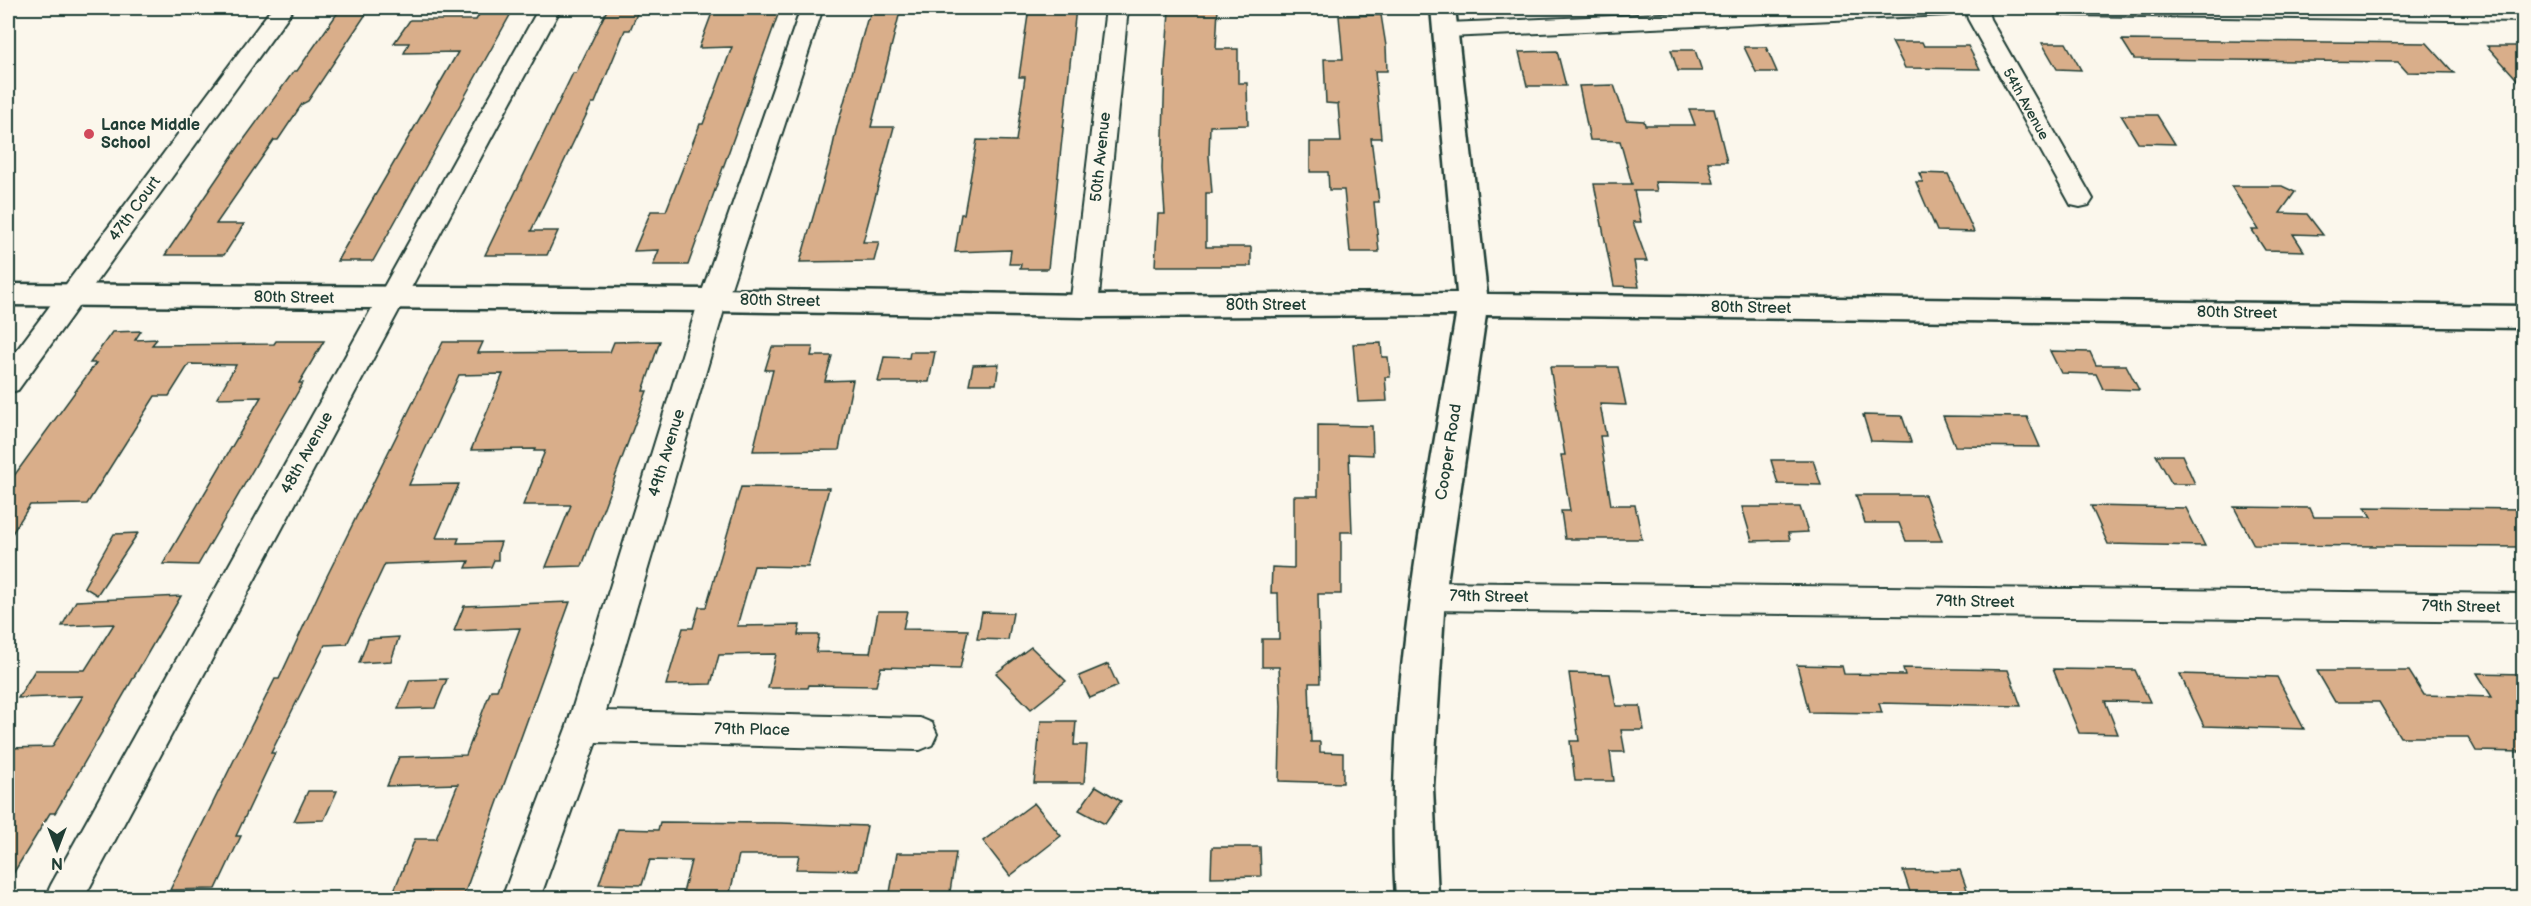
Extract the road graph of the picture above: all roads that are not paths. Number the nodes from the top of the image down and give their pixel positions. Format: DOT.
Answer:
graph roads {
  1 [pos="283,8"];
  2 [pos="550,8"];
  3 [pos="812,8"];
  4 [pos="1117,8"];
  5 [pos="1947,8"];
  6 [pos="1976,8"];
  7 [pos="2066,8"];
  8 [pos="2523,14"];
  9 [pos="1445,19"];
  10 [pos="2080,199"];
  11 [pos="8,295"];
  12 [pos="72,295"];
  13 [pos="392,299"];
  14 [pos="713,300"];
  15 [pos="1473,304"];
  16 [pos="1084,306"];
  17 [pos="2523,317"];
  18 [pos="8,382"];
  19 [pos="1427,596"];
  20 [pos="2523,608"];
  21 [pos="584,726"];
  22 [pos="920,734"];
  23 [pos="64,898"];
  24 [pos="521,898"];
  25 [pos="1417,898"];
  1 -- 12 [label="street, 47th Court"];
  2 -- 13 [label="street, 48th Avenue"];
  3 -- 14 [label="street, 49th Avenue"];
  4 -- 16 [label="street, 50th Avenue"];
  5 -- 9 [label="street"];
  6 -- 10 [label="street, 54th Avenue"];
  7 -- 8 [label="street"];
  9 -- 15 [label="street, Cooper Road"];
  11 -- 12 [label="street, 80th Street"];
  12 -- 13 [label="street, 80th Street"];
  12 -- 18 [label="street, 47th Court"];
  13 -- 14 [label="street, 80th Street"];
  13 -- 23 [label="street, 48th Avenue"];
  14 -- 16 [label="street, 80th Street"];
  14 -- 21 [label="street, 49th Avenue"];
  15 -- 16 [label="street, 80th Street"];
  15 -- 17 [label="street, 80th Street"];
  15 -- 19 [label="street, Cooper Road"];
  19 -- 20 [label="street, 79th Street"];
  19 -- 25 [label="street, Cooper Road"];
  21 -- 22 [label="street, 79th Place"];
  21 -- 24 [label="street, 49th Avenue"];
}
